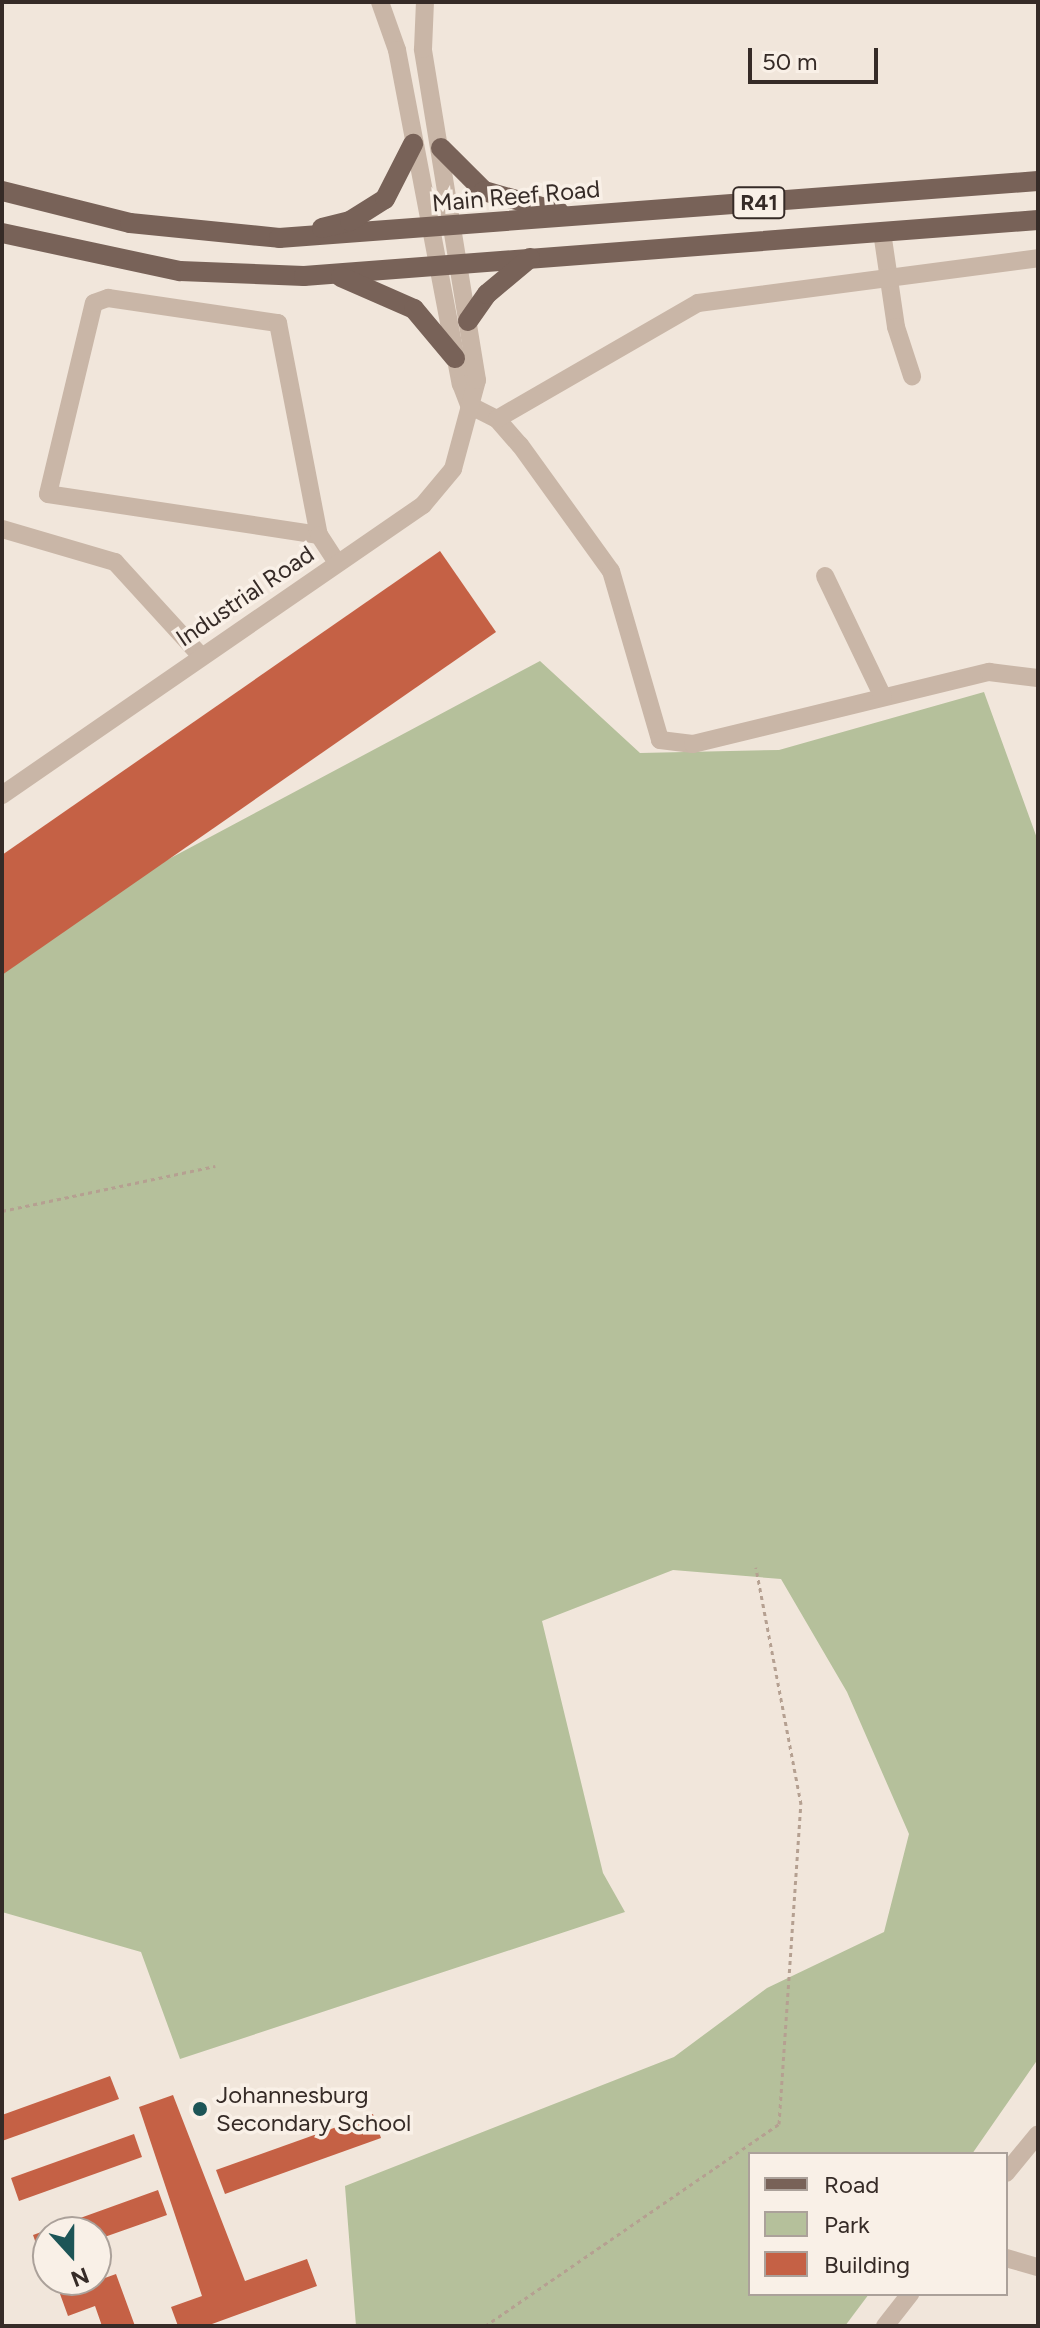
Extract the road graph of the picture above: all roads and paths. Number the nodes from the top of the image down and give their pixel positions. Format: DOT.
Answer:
graph roads {
  1 [pos="380,2"];
  2 [pos="425,2"];
  3 [pos="413,144"];
  4 [pos="441,148"];
  5 [pos="1038,181"];
  6 [pos="2,191"];
  7 [pos="593,216"];
  8 [pos="1038,220"];
  9 [pos="456,227"];
  10 [pos="427,230"];
  11 [pos="882,232"];
  12 [pos="2,233"];
  13 [pos="279,238"];
  14 [pos="530,258"];
  15 [pos="1038,258"];
  16 [pos="460,263"];
  17 [pos="434,266"];
  18 [pos="335,274"];
  19 [pos="886,276"];
  20 [pos="468,321"];
  21 [pos="455,358"];
  22 [pos="912,376"];
  23 [pos="469,405"];
  24 [pos="497,419"];
  25 [pos="2,529"];
  26 [pos="319,535"];
  27 [pos="337,563"];
  28 [pos="825,576"];
  29 [pos="200,655"];
  30 [pos="1038,678"];
  31 [pos="883,697"];
  32 [pos="2,795"];
  33 [pos="215,1166"];
  34 [pos="2,1211"];
  35 [pos="756,1567"];
  36 [pos="1038,2134"];
  37 [pos="1008,2171"];
  38 [pos="1008,2259"];
  39 [pos="1038,2267"];
  40 [pos="908,2296"];
  41 [pos="485,2326"];
  42 [pos="885,2326"];
  1 -- 3 [label="street"];
  2 -- 4 [label="street, Industrial Road"];
  3 -- 10 [label="street"];
  3 -- 13 [label="main road"];
  4 -- 7 [label="main road"];
  4 -- 9 [label="street, Industrial Road"];
  5 -- 7 [label="main road, Main Reef Road / R41"];
  6 -- 13 [label="main road, Main Reef Road / R41"];
  7 -- 9 [label="main road, Main Reef Road / R41"];
  8 -- 11 [label="main road, R41"];
  9 -- 10 [label="main road, Main Reef Road / R41"];
  9 -- 16 [label="street, Industrial Road"];
  10 -- 13 [label="main road, Main Reef Road / R41"];
  10 -- 17 [label="street"];
  11 -- 14 [label="main road, R41"];
  11 -- 19 [label="street"];
  12 -- 18 [label="main road, R41"];
  14 -- 16 [label="main road, R41"];
  14 -- 20 [label="main road"];
  15 -- 19 [label="street"];
  16 -- 17 [label="main road, R41"];
  16 -- 20 [label="street, Industrial Road"];
  17 -- 18 [label="main road, R41"];
  17 -- 21 [label="street"];
  18 -- 21 [label="main road"];
  19 -- 22 [label="street"];
  19 -- 24 [label="street"];
  20 -- 23 [label="street, Industrial Road"];
  21 -- 23 [label="street"];
  23 -- 24 [label="street"];
  23 -- 27 [label="street, Industrial Road"];
  24 -- 31 [label="street"];
  25 -- 29 [label="street"];
  26 -- 26 [label="street"];
  26 -- 27 [label="street"];
  27 -- 29 [label="street, Industrial Road"];
  28 -- 31 [label="street"];
  29 -- 32 [label="street, Industrial Road"];
  30 -- 31 [label="street"];
  33 -- 34 [label="path"];
  35 -- 41 [label="path"];
  36 -- 37 [label="street"];
  38 -- 39 [label="street"];
  40 -- 42 [label="street"];
}
